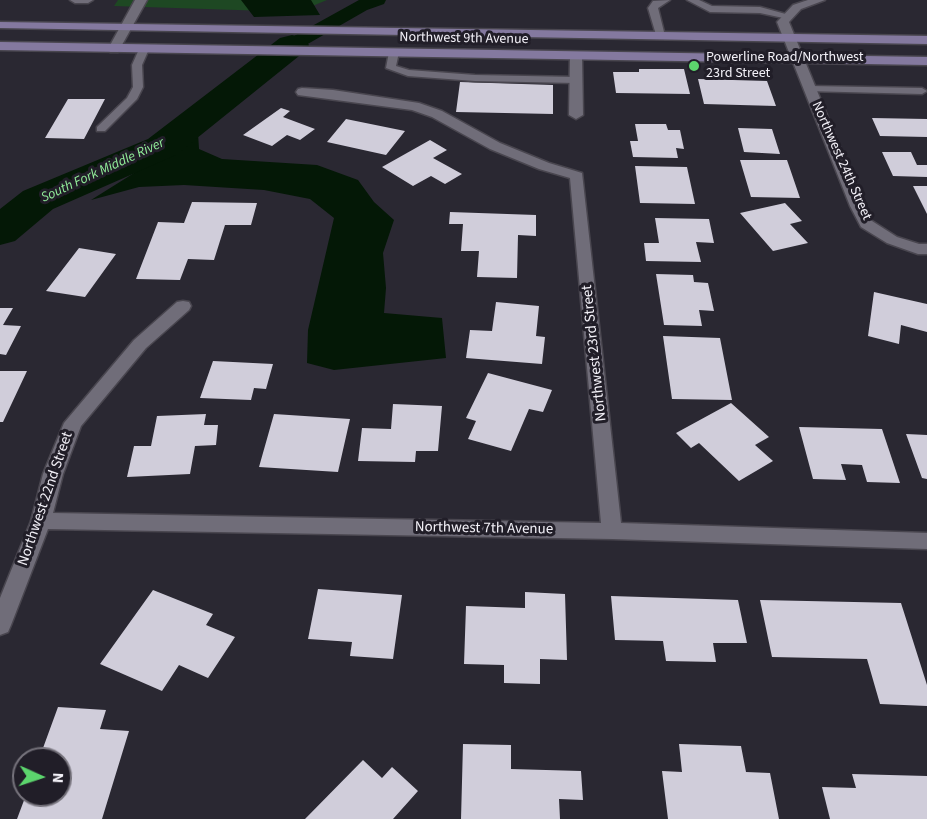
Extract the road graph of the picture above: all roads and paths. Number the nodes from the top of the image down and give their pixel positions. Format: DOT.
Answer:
graph roads {
  1 [pos="75,0"];
  2 [pos="88,0"];
  3 [pos="141,0"];
  4 [pos="665,0"];
  5 [pos="692,0"];
  6 [pos="819,0"];
  7 [pos="788,16"];
  8 [pos="0,25"];
  9 [pos="125,28"];
  10 [pos="656,36"];
  11 [pos="788,38"];
  12 [pos="927,40"];
  13 [pos="0,46"];
  14 [pos="114,49"];
  15 [pos="144,49"];
  16 [pos="394,52"];
  17 [pos="576,56"];
  18 [pos="797,59"];
  19 [pos="927,61"];
  20 [pos="576,80"];
  21 [pos="810,89"];
  22 [pos="922,91"];
  23 [pos="303,92"];
  24 [pos="576,115"];
  25 [pos="100,129"];
  26 [pos="927,249"];
  27 [pos="183,306"];
  28 [pos="41,521"];
  29 [pos="612,531"];
  30 [pos="927,541"];
  31 [pos="0,625"];
  1 -- 2 [label="lane"];
  3 -- 9 [label="street"];
  4 -- 10 [label="lane"];
  5 -- 7 [label="lane"];
  6 -- 7 [label="street"];
  7 -- 11 [label="street"];
  8 -- 9 [label="main road, Northwest 9th Avenue"];
  9 -- 10 [label="main road, Northwest 9th Avenue"];
  9 -- 14 [label="street"];
  10 -- 11 [label="main road, Northwest 9th Avenue"];
  10 -- 17 [label="main road"];
  11 -- 12 [label="main road, Northwest 9th Avenue"];
  11 -- 18 [label="street, Northwest 24th Street"];
  13 -- 14 [label="main road, Northwest 9th Avenue"];
  14 -- 15 [label="main road, Northwest 9th Avenue"];
  15 -- 16 [label="main road, Northwest 9th Avenue"];
  15 -- 25 [label="lane"];
  16 -- 17 [label="main road, Northwest 9th Avenue"];
  16 -- 20 [label="lane"];
  17 -- 18 [label="main road, Northwest 9th Avenue"];
  17 -- 20 [label="street"];
  18 -- 19 [label="main road, Northwest 9th Avenue"];
  18 -- 21 [label="street, Northwest 24th Street"];
  20 -- 24 [label="street"];
  21 -- 22 [label="lane"];
  21 -- 26 [label="street, Northwest 24th Street"];
  23 -- 29 [label="street, Northwest 23rd Street"];
  27 -- 28 [label="street, Northwest 22nd Street"];
  28 -- 29 [label="street, Northwest 7th Avenue"];
  28 -- 31 [label="street, Northwest 22nd Street"];
  29 -- 30 [label="street, Northwest 7th Avenue"];
}
